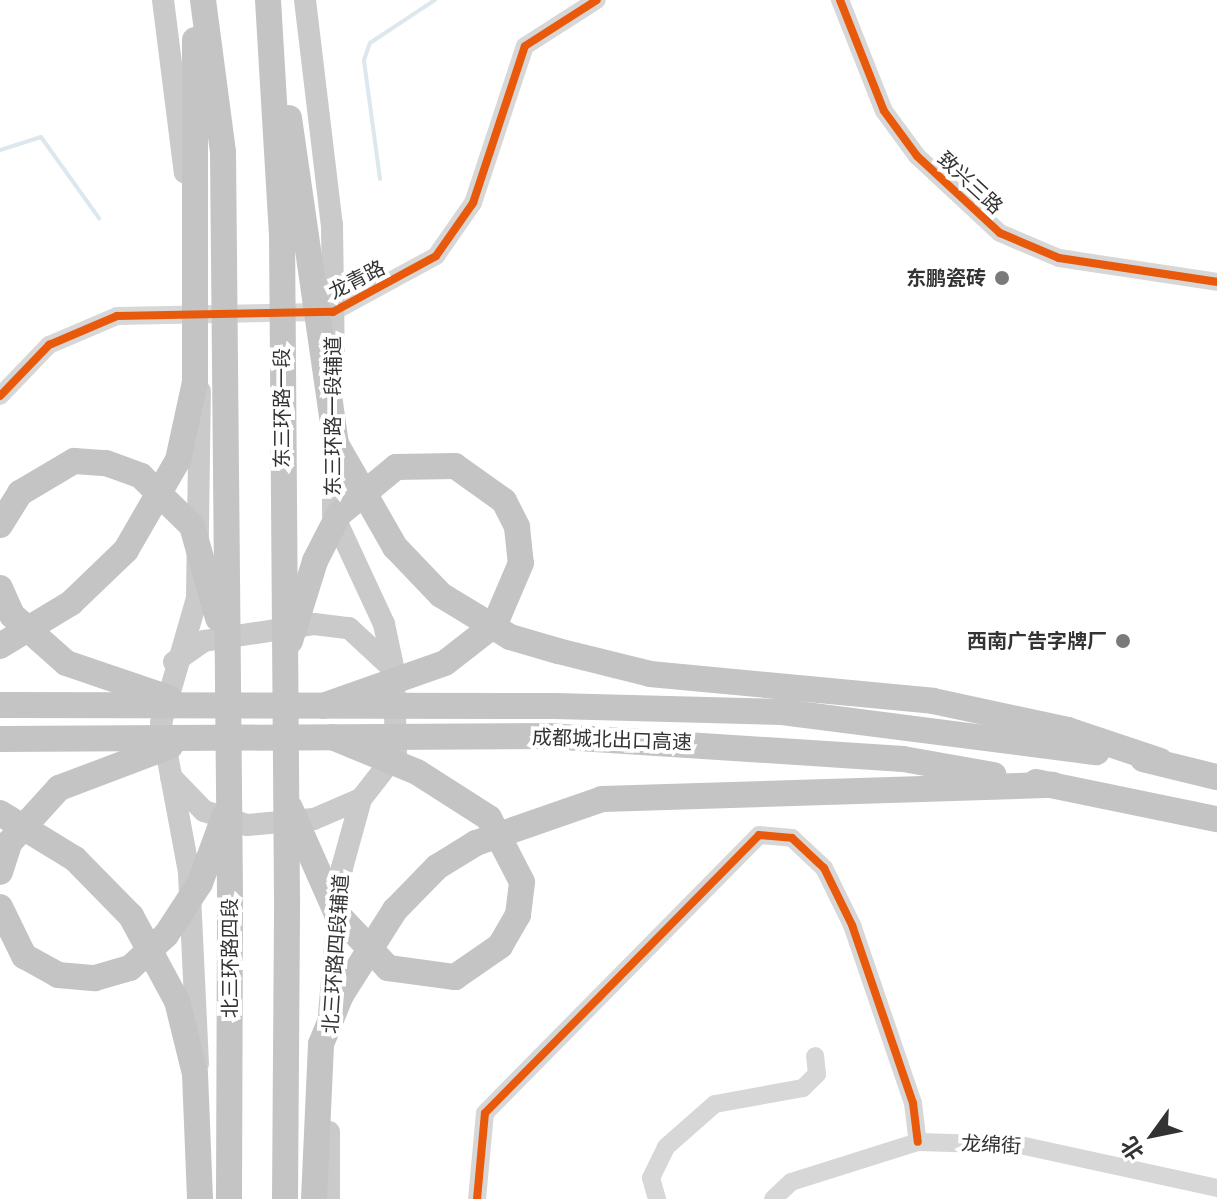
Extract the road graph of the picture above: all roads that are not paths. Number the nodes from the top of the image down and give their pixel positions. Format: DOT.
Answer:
graph roads {
  1 [pos="163,0"];
  2 [pos="195,0"];
  3 [pos="203,0"];
  4 [pos="305,0"];
  5 [pos="597,0"];
  6 [pos="840,0"];
  7 [pos="268,4"];
  8 [pos="1217,282"];
  9 [pos="333,312"];
  10 [pos="201,314"];
  11 [pos="0,396"];
  12 [pos="0,525"];
  13 [pos="0,588"];
  14 [pos="0,646"];
  15 [pos="174,662"];
  16 [pos="283,664"];
  17 [pos="229,667"];
  18 [pos="394,671"];
  19 [pos="0,705"];
  20 [pos="196,706"];
  21 [pos="323,706"];
  22 [pos="396,725"];
  23 [pos="332,737"];
  24 [pos="196,738"];
  25 [pos="0,739"];
  26 [pos="1160,761"];
  27 [pos="168,773"];
  28 [pos="1217,777"];
  29 [pos="1053,785"];
  30 [pos="285,798"];
  31 [pos="361,799"];
  32 [pos="230,802"];
  33 [pos="0,813"];
  34 [pos="1217,819"];
  35 [pos="0,872"];
  36 [pos="0,907"];
  37 [pos="815,1056"];
  38 [pos="918,1142"];
  39 [pos="1217,1188"];
  40 [pos="193,1199"];
  41 [pos="200,1199"];
  42 [pos="229,1199"];
  43 [pos="285,1199"];
  44 [pos="314,1199"];
  45 [pos="329,1199"];
  46 [pos="477,1199"];
  47 [pos="657,1199"];
  48 [pos="773,1199"];
  1 -- 10 [label="main road"];
  2 -- 14 [label="highway, bridge"];
  3 -- 17 [label="highway, bridge"];
  4 -- 9 [label="main road, 东三环路一段辅道"];
  5 -- 9 [label="street, 龙青路"];
  6 -- 8 [label="street, 致兴三路"];
  7 -- 16 [label="highway, 东三环路一段, bridge"];
  7 -- 26 [label="highway, bridge"];
  9 -- 10 [label="street, 龙青路"];
  9 -- 18 [label="main road, 东三环路一段辅道"];
  10 -- 11 [label="street, 龙青路"];
  10 -- 15 [label="main road"];
  12 -- 17 [label="highway, bridge"];
  13 -- 20 [label="highway, bridge"];
  15 -- 18 [label="main road"];
  15 -- 27 [label="main road"];
  16 -- 21 [label="highway, bridge"];
  16 -- 30 [label="highway, 东三环路一段, bridge"];
  17 -- 32 [label="highway, 北三环路四段, bridge"];
  18 -- 22 [label="main road, 东三环路一段辅道"];
  19 -- 20 [label="highway, 成都城北出口高速, bridge"];
  20 -- 21 [label="highway, 成都城北出口高速, bridge"];
  21 -- 26 [label="highway, 成都城北出口高速, bridge"];
  22 -- 31 [label="main road, 北三环路四段辅道"];
  23 -- 24 [label="highway, 成都城北出口高速, bridge"];
  23 -- 29 [label="highway, 成都城北出口高速, bridge"];
  23 -- 30 [label="highway, bridge"];
  24 -- 25 [label="highway, 成都城北出口高速, bridge"];
  24 -- 35 [label="highway, bridge"];
  26 -- 28 [label="highway, 成都城北出口高速"];
  27 -- 31 [label="main road"];
  27 -- 40 [label="main road"];
  29 -- 34 [label="highway, 成都城北出口高速"];
  29 -- 44 [label="highway, bridge"];
  30 -- 43 [label="highway, bridge"];
  31 -- 45 [label="main road, 北三环路四段辅道"];
  32 -- 36 [label="highway, bridge"];
  32 -- 42 [label="highway, 北三环路四段, bridge"];
  33 -- 41 [label="highway, bridge"];
  37 -- 47 [label="street"];
  38 -- 39 [label="street, 龙绵街"];
  38 -- 46 [label="street"];
  38 -- 48 [label="street, 龙绵街"];
}
